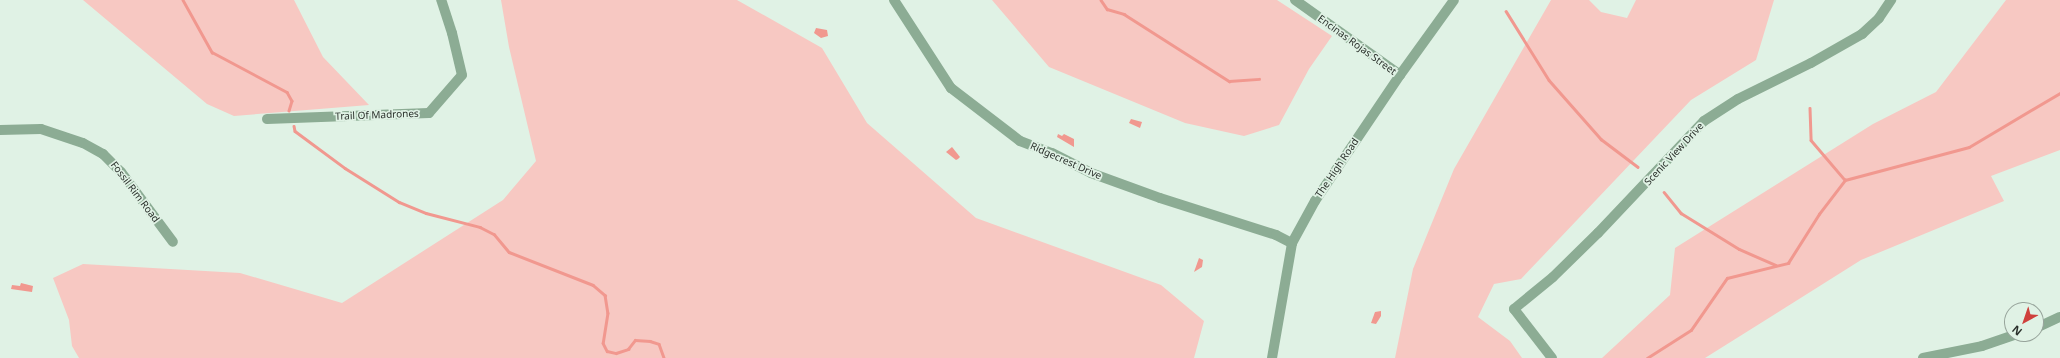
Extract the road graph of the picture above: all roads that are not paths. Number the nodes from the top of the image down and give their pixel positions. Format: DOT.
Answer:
graph roads {
  1 [pos="441,0"];
  2 [pos="894,0"];
  3 [pos="1295,0"];
  4 [pos="1454,0"];
  5 [pos="1891,0"];
  6 [pos="1400,75"];
  7 [pos="267,119"];
  8 [pos="0,130"];
  9 [pos="173,242"];
  10 [pos="1292,243"];
  11 [pos="2060,317"];
  12 [pos="2044,324"];
  13 [pos="2004,339"];
  14 [pos="1959,355"];
  15 [pos="1272,358"];
  16 [pos="1552,358"];
  17 [pos="1923,358"];
  1 -- 7 [label="street, Trail Of Madrones"];
  2 -- 10 [label="street, Ridgecrest Drive"];
  3 -- 6 [label="street, Encinas Rojas Street"];
  4 -- 6 [label="street, The High Road"];
  5 -- 16 [label="street, Scenic View Drive"];
  6 -- 10 [label="street, The High Road"];
  8 -- 9 [label="street, Fossil Rim Road"];
  10 -- 15 [label="street, The High Road"];
  11 -- 12 [label="street"];
  13 -- 14 [label="street"];
  14 -- 17 [label="street"];
}
